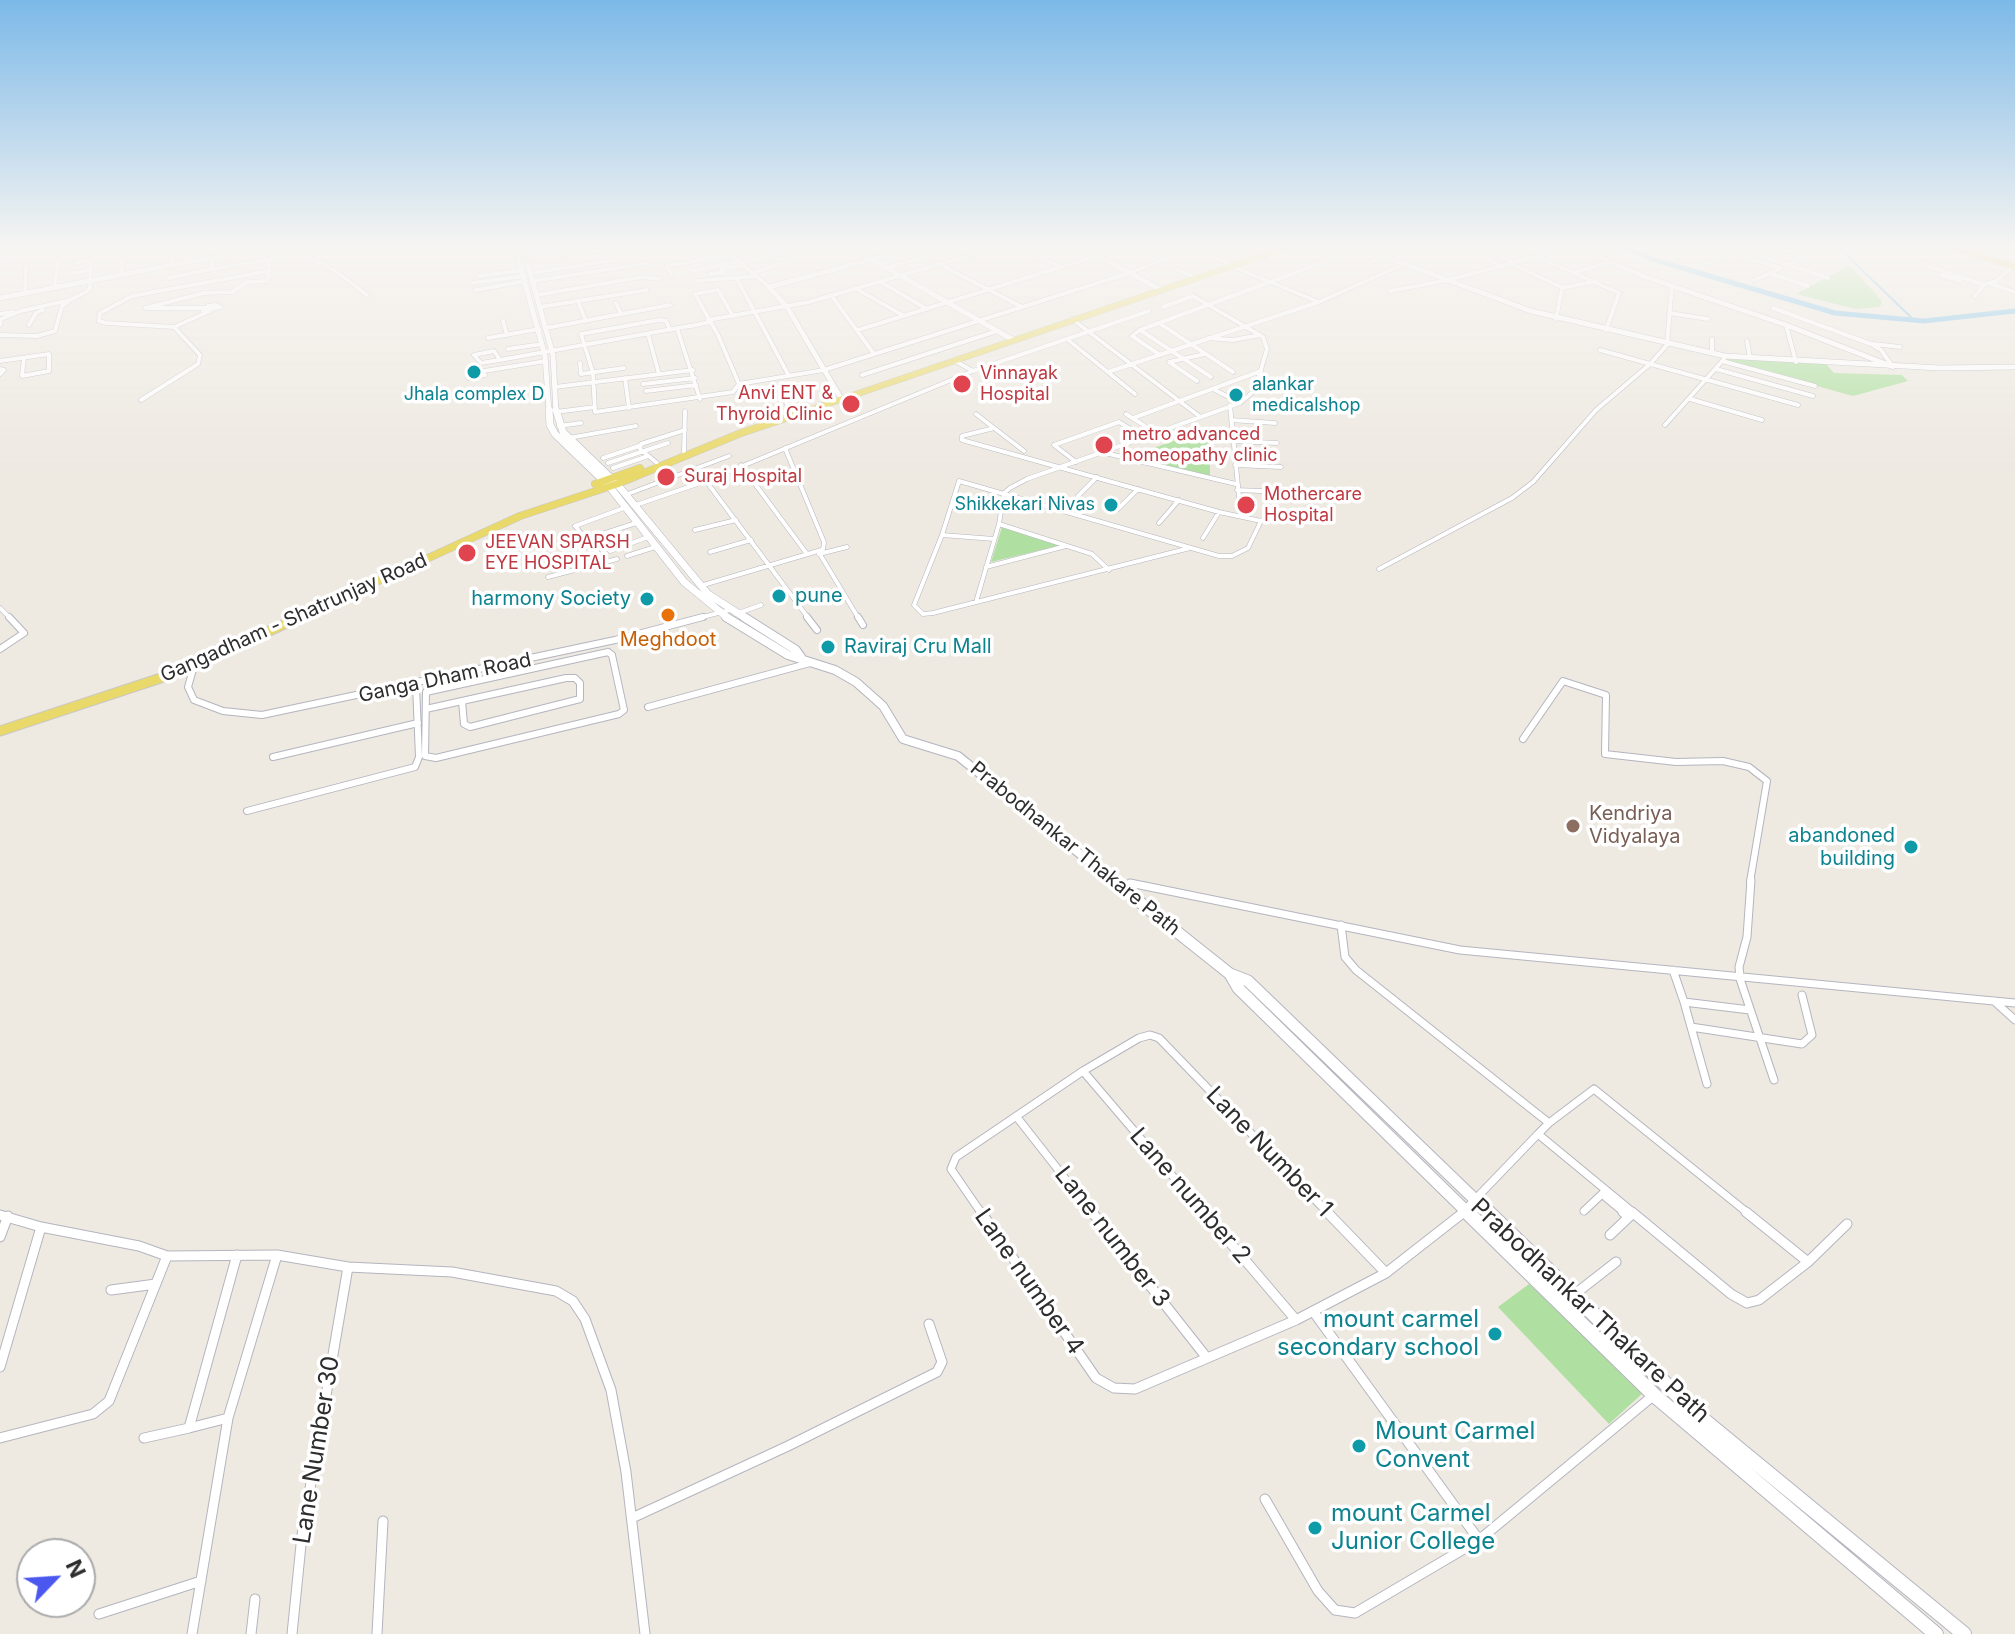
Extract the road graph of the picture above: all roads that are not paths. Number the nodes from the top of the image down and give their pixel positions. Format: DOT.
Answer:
graph roads {
  1 [pos="57,323"];
  2 [pos="127,323"];
  3 [pos="182,323"];
  4 [pos="504,323"];
  5 [pos="541,323"];
  6 [pos="542,323"];
  7 [pos="572,323"];
  8 [pos="640,323"];
  9 [pos="667,323"];
  10 [pos="700,323"];
  11 [pos="710,323"];
  12 [pos="761,323"];
  13 [pos="797,323"];
  14 [pos="853,323"];
  15 [pos="880,323"];
  16 [pos="973,323"];
  17 [pos="984,323"];
  18 [pos="1061,323"];
  19 [pos="1079,323"];
  20 [pos="1113,323"];
  21 [pos="1159,323"];
  22 [pos="1575,323"];
  23 [pos="1608,323"];
  24 [pos="1668,323"];
  25 [pos="1781,323"];
  26 [pos="1815,323"];
  27 [pos="1244,324"];
  28 [pos="1786,325"];
  29 [pos="174,327"];
  30 [pos="542,328"];
  31 [pos="677,328"];
  32 [pos="670,330"];
  33 [pos="858,330"];
  34 [pos="1140,330"];
  35 [pos="1606,330"];
  36 [pos="997,331"];
  37 [pos="1091,331"];
  38 [pos="648,334"];
  39 [pos="0,335"];
  40 [pos="507,335"];
  41 [pos="1260,335"];
  42 [pos="1207,337"];
  43 [pos="488,338"];
  44 [pos="1067,339"];
  45 [pos="1712,339"];
  46 [pos="1013,340"];
  47 [pos="1747,341"];
  48 [pos="542,344"];
  49 [pos="1192,344"];
  50 [pos="1871,344"];
  51 [pos="583,345"];
  52 [pos="1667,345"];
  53 [pos="1900,347"];
  54 [pos="508,349"];
  55 [pos="1600,350"];
  56 [pos="548,351"];
  57 [pos="1172,351"];
  58 [pos="1712,353"];
  59 [pos="874,354"];
  60 [pos="1205,354"];
  61 [pos="1160,355"];
  62 [pos="24,358"];
  63 [pos="1184,358"];
  64 [pos="1724,358"];
  65 [pos="1750,358"];
  66 [pos="500,360"];
  67 [pos="0,361"];
  68 [pos="546,361"];
  69 [pos="681,361"];
  70 [pos="955,361"];
  71 [pos="1796,362"];
  72 [pos="580,363"];
  73 [pos="1650,364"];
  74 [pos="1134,365"];
  75 [pos="1893,367"];
  76 [pos="2015,367"];
  77 [pos="624,368"];
  78 [pos="1716,369"];
  79 [pos="693,370"];
  80 [pos="824,370"];
  81 [pos="683,371"];
  82 [pos="973,371"];
  83 [pos="1261,371"];
  84 [pos="1108,372"];
  85 [pos="1233,372"];
  86 [pos="593,373"];
  87 [pos="659,374"];
  88 [pos="862,375"];
  89 [pos="789,376"];
  90 [pos="1211,377"];
  91 [pos="468,378"];
  92 [pos="625,378"];
  93 [pos="695,378"];
  94 [pos="1708,380"];
  95 [pos="1197,381"];
  96 [pos="594,382"];
  97 [pos="643,384"];
  98 [pos="739,384"];
  99 [pos="696,385"];
  100 [pos="1815,386"];
  101 [pos="555,387"];
  102 [pos="778,387"];
  103 [pos="1213,389"];
  104 [pos="646,391"];
  105 [pos="1135,394"];
  106 [pos="1813,396"];
  107 [pos="700,399"];
  108 [pos="841,399"];
  109 [pos="1690,399"];
  110 [pos="141,400"];
  111 [pos="1180,401"];
  112 [pos="1240,403"];
  113 [pos="1230,405"];
  114 [pos="1798,405"];
  115 [pos="595,407"];
  116 [pos="629,408"];
  117 [pos="685,411"];
  118 [pos="556,412"];
  119 [pos="792,414"];
  120 [pos="976,414"];
  121 [pos="1126,414"];
  122 [pos="1200,416"];
  123 [pos="1133,418"];
  124 [pos="1231,420"];
  125 [pos="1762,420"];
  126 [pos="581,423"];
  127 [pos="1275,423"];
  128 [pos="1665,425"];
  129 [pos="559,426"];
  130 [pos="636,426"];
  131 [pos="994,428"];
  132 [pos="685,430"];
  133 [pos="1156,433"];
  134 [pos="1144,437"];
  135 [pos="569,438"];
  136 [pos="1233,441"];
  137 [pos="668,443"];
  138 [pos="714,443"];
  139 [pos="1277,443"];
  140 [pos="785,448"];
  141 [pos="643,451"];
  142 [pos="1024,451"];
  143 [pos="684,452"];
  144 [pos="1105,453"];
  145 [pos="603,458"];
  146 [pos="1076,462"];
  147 [pos="608,463"];
  148 [pos="657,463"];
  149 [pos="741,465"];
  150 [pos="1235,465"];
  151 [pos="1060,467"];
  152 [pos="1281,467"];
  153 [pos="613,468"];
  154 [pos="1097,477"];
  155 [pos="706,481"];
  156 [pos="610,482"];
  157 [pos="1237,487"];
  158 [pos="1138,489"];
  159 [pos="1284,492"];
  160 [pos="1004,493"];
  161 [pos="625,495"];
  162 [pos="1078,496"];
  163 [pos="1179,500"];
  164 [pos="629,507"];
  165 [pos="1118,509"];
  166 [pos="1219,512"];
  167 [pos="1241,516"];
  168 [pos="1286,516"];
  169 [pos="736,520"];
  170 [pos="1261,521"];
  171 [pos="636,523"];
  172 [pos="1159,523"];
  173 [pos="999,524"];
  174 [pos="695,530"];
  175 [pos="942,535"];
  176 [pos="648,537"];
  177 [pos="1203,538"];
  178 [pos="587,539"];
  179 [pos="994,539"];
  180 [pos="751,540"];
  181 [pos="1070,545"];
  182 [pos="655,547"];
  183 [pos="847,547"];
  184 [pos="1190,548"];
  185 [pos="610,551"];
  186 [pos="710,552"];
  187 [pos="819,552"];
  188 [pos="807,554"];
  189 [pos="627,556"];
  190 [pos="617,559"];
  191 [pos="606,562"];
  192 [pos="769,565"];
  193 [pos="986,567"];
  194 [pos="1379,569"];
  195 [pos="1109,570"];
  196 [pos="548,577"];
  197 [pos="700,586"];
  198 [pos="976,602"];
  199 [pos="761,605"];
  200 [pos="0,608"];
  201 [pos="733,612"];
  202 [pos="721,614"];
  203 [pos="863,625"];
  204 [pos="817,630"];
  205 [pos="0,649"];
  206 [pos="801,657"];
  207 [pos="527,660"];
  208 [pos="813,662"];
  209 [pos="194,663"];
  210 [pos="529,669"];
  211 [pos="416,685"];
  212 [pos="462,701"];
  213 [pos="648,707"];
  214 [pos="426,709"];
  215 [pos="418,723"];
  216 [pos="0,728"];
  217 [pos="1523,739"];
  218 [pos="273,757"];
  219 [pos="247,811"];
  220 [pos="1124,888"];
  221 [pos="1341,925"];
  222 [pos="1673,970"];
  223 [pos="1739,976"];
  224 [pos="1802,995"];
  225 [pos="1992,999"];
  226 [pos="1684,1002"];
  227 [pos="2015,1003"];
  228 [pos="1750,1010"];
  229 [pos="2015,1020"];
  230 [pos="1691,1027"];
  231 [pos="1760,1038"];
  232 [pos="1083,1071"];
  233 [pos="1774,1080"];
  234 [pos="1707,1084"];
  235 [pos="1016,1116"];
  236 [pos="1549,1123"];
  237 [pos="1538,1134"];
  238 [pos="1604,1192"];
  239 [pos="1469,1206"];
  240 [pos="1584,1211"];
  241 [pos="1631,1215"];
  242 [pos="4,1216"];
  243 [pos="1847,1224"];
  244 [pos="41,1227"];
  245 [pos="1610,1235"];
  246 [pos="0,1237"];
  247 [pos="237,1255"];
  248 [pos="277,1255"];
  249 [pos="167,1256"];
  250 [pos="1616,1262"];
  251 [pos="1808,1262"];
  252 [pos="348,1267"];
  253 [pos="1386,1273"];
  254 [pos="156,1284"];
  255 [pos="111,1290"];
  256 [pos="1573,1296"];
  257 [pos="1313,1311"];
  258 [pos="1296,1320"];
  259 [pos="929,1324"];
  260 [pos="1207,1358"];
  261 [pos="0,1367"];
  262 [pos="1654,1395"];
  263 [pos="228,1418"];
  264 [pos="189,1428"];
  265 [pos="0,1438"];
  266 [pos="144,1438"];
  267 [pos="1265,1499"];
  268 [pos="632,1518"];
  269 [pos="383,1521"];
  270 [pos="1479,1540"];
  271 [pos="201,1581"];
  272 [pos="255,1599"];
  273 [pos="99,1614"];
  274 [pos="192,1634"];
  275 [pos="251,1634"];
  276 [pos="292,1634"];
  277 [pos="377,1634"];
  278 [pos="645,1634"];
  279 [pos="1936,1634"];
  280 [pos="1964,1634"];
  1 -- 39 [label="street"];
  2 -- 29 [label="street"];
  3 -- 29 [label="street"];
  4 -- 40 [label="street"];
  5 -- 30 [label="main road, Prabodhankar Thakare Path"];
  6 -- 30 [label="main road, Prabodhankar Thakare Path"];
  7 -- 30 [label="street"];
  8 -- 51 [label="street"];
  9 -- 32 [label="street"];
  10 -- 31 [label="street"];
  11 -- 98 [label="street"];
  12 -- 89 [label="street"];
  13 -- 80 [label="street"];
  14 -- 33 [label="street"];
  15 -- 33 [label="street"];
  16 -- 59 [label="street"];
  17 -- 36 [label="street"];
  18 -- 46 [label="main road"];
  19 -- 37 [label="street"];
  20 -- 37 [label="street"];
  21 -- 34 [label="street"];
  21 -- 49 [label="street"];
  22 -- 35 [label="main road"];
  23 -- 35 [label="street"];
  24 -- 52 [label="street"];
  25 -- 28 [label="street"];
  26 -- 50 [label="street"];
  27 -- 41 [label="street"];
  27 -- 42 [label="street"];
  28 -- 71 [label="street"];
  28 -- 75 [label="street"];
  29 -- 110 [label="street"];
  30 -- 40 [label="street"];
  30 -- 48 [label="main road, Prabodhankar Thakare Path"];
  30 -- 56 [label="main road, Prabodhankar Thakare Path"];
  31 -- 32 [label="street"];
  31 -- 79 [label="street"];
  32 -- 38 [label="street"];
  33 -- 59 [label="street"];
  34 -- 57 [label="street"];
  34 -- 61 [label="street"];
  35 -- 52 [label="main road"];
  36 -- 46 [label="street"];
  36 -- 88 [label="street"];
  37 -- 44 [label="street"];
  37 -- 74 [label="street"];
  38 -- 51 [label="street"];
  38 -- 87 [label="street"];
  40 -- 43 [label="street"];
  41 -- 42 [label="street"];
  41 -- 83 [label="street"];
  42 -- 49 [label="street"];
  44 -- 82 [label="street"];
  44 -- 84 [label="street"];
  45 -- 58 [label="street"];
  46 -- 70 [label="main road"];
  46 -- 108 [label="main road"];
  47 -- 65 [label="street"];
  48 -- 54 [label="street"];
  48 -- 56 [label="main road, Prabodhankar Thakare Path"];
  49 -- 57 [label="street"];
  49 -- 60 [label="street"];
  50 -- 53 [label="street"];
  50 -- 75 [label="street"];
  51 -- 56 [label="street"];
  51 -- 86 [label="street"];
  52 -- 58 [label="main road"];
  52 -- 73 [label="street"];
  55 -- 73 [label="street"];
  56 -- 66 [label="street"];
  56 -- 68 [label="main road, Prabodhankar Thakare Path"];
  56 -- 101 [label="main road, Prabodhankar Thakare Path"];
  57 -- 61 [label="street"];
  57 -- 63 [label="street"];
  58 -- 64 [label="main road"];
  59 -- 80 [label="street"];
  60 -- 63 [label="street"];
  60 -- 85 [label="street"];
  61 -- 74 [label="street"];
  62 -- 62 [label="street"];
  62 -- 67 [label="street"];
  63 -- 90 [label="street"];
  63 -- 95 [label="street"];
  64 -- 65 [label="main road"];
  64 -- 78 [label="street"];
  64 -- 100 [label="street"];
  65 -- 71 [label="main road"];
  66 -- 66 [label="street"];
  68 -- 91 [label="street"];
  68 -- 156 [label="main road, Prabodhankar Thakare Path"];
  69 -- 81 [label="street"];
  70 -- 82 [label="street"];
  70 -- 108 [label="main road"];
  71 -- 75 [label="main road"];
  72 -- 86 [label="street"];
  73 -- 94 [label="street"];
  73 -- 194 [label="street"];
  74 -- 84 [label="street"];
  74 -- 111 [label="street"];
  75 -- 76 [label="main road"];
  77 -- 86 [label="street"];
  78 -- 94 [label="street"];
  78 -- 106 [label="street"];
  79 -- 81 [label="street"];
  79 -- 93 [label="street"];
  80 -- 89 [label="street"];
  80 -- 108 [label="street"];
  81 -- 87 [label="street"];
  82 -- 140 [label="street"];
  83 -- 103 [label="street"];
  83 -- 112 [label="street"];
  84 -- 105 [label="street"];
  86 -- 96 [label="street"];
  87 -- 92 [label="street"];
  89 -- 98 [label="street"];
  92 -- 96 [label="street"];
  92 -- 116 [label="street"];
  93 -- 97 [label="street"];
  93 -- 99 [label="street"];
  94 -- 109 [label="street"];
  94 -- 114 [label="street"];
  96 -- 101 [label="street"];
  96 -- 115 [label="street"];
  98 -- 107 [label="street"];
  99 -- 104 [label="street"];
  99 -- 107 [label="street"];
  101 -- 118 [label="main road, Prabodhankar Thakare Path"];
  102 -- 119 [label="street"];
  103 -- 111 [label="street"];
  103 -- 112 [label="street"];
  107 -- 116 [label="street"];
  108 -- 119 [label="main road"];
  108 -- 138 [label="main road"];
  109 -- 125 [label="street"];
  109 -- 128 [label="street"];
  111 -- 122 [label="street"];
  111 -- 123 [label="street"];
  112 -- 113 [label="street"];
  113 -- 122 [label="street"];
  113 -- 124 [label="street"];
  115 -- 116 [label="street"];
  115 -- 118 [label="street"];
  117 -- 132 [label="street"];
  118 -- 129 [label="main road, Prabodhankar Thakare Path"];
  119 -- 138 [label="main road"];
  120 -- 131 [label="street"];
  121 -- 123 [label="street"];
  122 -- 133 [label="street"];
  123 -- 133 [label="street"];
  124 -- 127 [label="street"];
  124 -- 136 [label="street"];
  126 -- 129 [label="street"];
  129 -- 135 [label="main road, Prabodhankar Thakare Path"];
  130 -- 135 [label="street"];
  131 -- 142 [label="street"];
  131 -- 151 [label="street"];
  132 -- 141 [label="street"];
  132 -- 143 [label="street"];
  133 -- 134 [label="street"];
  134 -- 144 [label="street"];
  134 -- 146 [label="street"];
  135 -- 156 [label="main road, Prabodhankar Thakare Path"];
  136 -- 139 [label="street"];
  136 -- 150 [label="street"];
  137 -- 141 [label="street"];
  138 -- 143 [label="main road"];
  138 -- 156 [label="main road"];
  138 -- 161 [label="street"];
  140 -- 149 [label="street"];
  140 -- 187 [label="street"];
  141 -- 145 [label="street"];
  141 -- 147 [label="street"];
  141 -- 148 [label="street"];
  141 -- 153 [label="street"];
  143 -- 148 [label="main road"];
  144 -- 146 [label="street"];
  144 -- 157 [label="street"];
  146 -- 151 [label="street"];
  148 -- 156 [label="main road"];
  149 -- 155 [label="street"];
  149 -- 188 [label="street"];
  150 -- 152 [label="street"];
  150 -- 157 [label="street"];
  151 -- 154 [label="street"];
  151 -- 160 [label="street"];
  154 -- 158 [label="street"];
  154 -- 162 [label="street"];
  155 -- 164 [label="street"];
  155 -- 169 [label="street"];
  156 -- 161 [label="main road, Prabodhankar Thakare Path"];
  156 -- 164 [label="main road, Prabodhankar Thakare Path"];
  156 -- 209 [label="main road, Gangadham - Shatrunjay Road"];
  157 -- 159 [label="street"];
  157 -- 167 [label="street"];
  158 -- 163 [label="street"];
  158 -- 165 [label="street"];
  160 -- 173 [label="street"];
  160 -- 175 [label="street"];
  160 -- 184 [label="street"];
  161 -- 164 [label="main road, Prabodhankar Thakare Path"];
  163 -- 166 [label="street"];
  163 -- 172 [label="street"];
  164 -- 171 [label="main road, Prabodhankar Thakare Path"];
  164 -- 178 [label="street"];
  164 -- 197 [label="main road, Prabodhankar Thakare Path"];
  166 -- 167 [label="street"];
  166 -- 177 [label="street"];
  167 -- 170 [label="street"];
  168 -- 170 [label="street"];
  169 -- 174 [label="street"];
  169 -- 180 [label="street"];
  170 -- 184 [label="street"];
  171 -- 176 [label="main road, Prabodhankar Thakare Path"];
  171 -- 178 [label="street"];
  173 -- 179 [label="street"];
  173 -- 181 [label="street"];
  175 -- 179 [label="street"];
  175 -- 198 [label="street"];
  176 -- 182 [label="main road, Prabodhankar Thakare Path"];
  176 -- 185 [label="street"];
  178 -- 191 [label="street"];
  179 -- 193 [label="street"];
  180 -- 186 [label="street"];
  180 -- 192 [label="street"];
  181 -- 193 [label="street"];
  181 -- 195 [label="street"];
  182 -- 189 [label="street"];
  182 -- 202 [label="main road, Prabodhankar Thakare Path"];
  183 -- 187 [label="street"];
  184 -- 195 [label="street"];
  187 -- 188 [label="street"];
  187 -- 203 [label="street"];
  188 -- 192 [label="street"];
  190 -- 191 [label="street"];
  191 -- 196 [label="street"];
  192 -- 197 [label="street"];
  192 -- 204 [label="street"];
  193 -- 198 [label="street"];
  195 -- 198 [label="street"];
  197 -- 201 [label="main road, Prabodhankar Thakare Path"];
  199 -- 201 [label="street, Ganga Dham Road"];
  200 -- 205 [label="street"];
  201 -- 202 [label="street, Ganga Dham Road"];
  201 -- 206 [label="main road, Prabodhankar Thakare Path"];
  202 -- 206 [label="main road, Prabodhankar Thakare Path"];
  202 -- 207 [label="street, Ganga Dham Road"];
  206 -- 208 [label="main road, Prabodhankar Thakare Path"];
  207 -- 210 [label="street"];
  207 -- 211 [label="street, Ganga Dham Road"];
  208 -- 213 [label="street"];
  208 -- 220 [label="main road, Prabodhankar Thakare Path"];
  209 -- 211 [label="street, Ganga Dham Road"];
  209 -- 216 [label="main road, Gangadham - Shatrunjay Road"];
  210 -- 214 [label="street"];
  210 -- 214 [label="street"];
  211 -- 215 [label="street"];
  212 -- 212 [label="street"];
  212 -- 214 [label="street"];
  215 -- 218 [label="street"];
  215 -- 219 [label="street"];
  217 -- 223 [label="street"];
  220 -- 221 [label="street"];
  220 -- 239 [label="main road, Prabodhankar Thakare Path"];
  221 -- 222 [label="street"];
  221 -- 236 [label="street"];
  222 -- 223 [label="street"];
  222 -- 226 [label="street"];
  223 -- 225 [label="street"];
  223 -- 228 [label="street"];
  224 -- 231 [label="street"];
  225 -- 227 [label="street"];
  225 -- 229 [label="street"];
  226 -- 228 [label="street"];
  226 -- 230 [label="street"];
  228 -- 231 [label="street"];
  230 -- 231 [label="street"];
  230 -- 234 [label="street"];
  231 -- 233 [label="street"];
  232 -- 235 [label="street"];
  232 -- 253 [label="street, Lane Number 1"];
  232 -- 258 [label="street, Lane number 2"];
  235 -- 260 [label="street, Lane number 3"];
  235 -- 260 [label="street, Lane number 4"];
  236 -- 237 [label="street"];
  236 -- 251 [label="street"];
  237 -- 238 [label="street"];
  237 -- 239 [label="street"];
  238 -- 240 [label="street"];
  238 -- 241 [label="street"];
  239 -- 253 [label="street"];
  239 -- 256 [label="main road, Prabodhankar Thakare Path"];
  239 -- 262 [label="main road, Prabodhankar Thakare Path"];
  241 -- 245 [label="street"];
  241 -- 251 [label="street"];
  242 -- 244 [label="street"];
  242 -- 246 [label="street"];
  243 -- 251 [label="street"];
  244 -- 249 [label="street"];
  244 -- 261 [label="street"];
  247 -- 248 [label="street"];
  247 -- 249 [label="street"];
  247 -- 264 [label="street"];
  248 -- 252 [label="street"];
  248 -- 263 [label="street"];
  249 -- 254 [label="street"];
  250 -- 256 [label="street"];
  252 -- 268 [label="street"];
  252 -- 276 [label="street, Lane Number 30"];
  253 -- 257 [label="street"];
  254 -- 255 [label="street"];
  254 -- 265 [label="street"];
  256 -- 280 [label="main road, Prabodhankar Thakare Path"];
  257 -- 258 [label="street"];
  257 -- 270 [label="street"];
  258 -- 260 [label="street"];
  259 -- 268 [label="street"];
  262 -- 270 [label="street"];
  262 -- 279 [label="main road, Prabodhankar Thakare Path"];
  263 -- 264 [label="street"];
  263 -- 271 [label="street"];
  264 -- 266 [label="street"];
  267 -- 270 [label="street"];
  268 -- 278 [label="street"];
  269 -- 277 [label="street"];
  271 -- 273 [label="street"];
  271 -- 274 [label="street"];
  272 -- 275 [label="street"];
}
